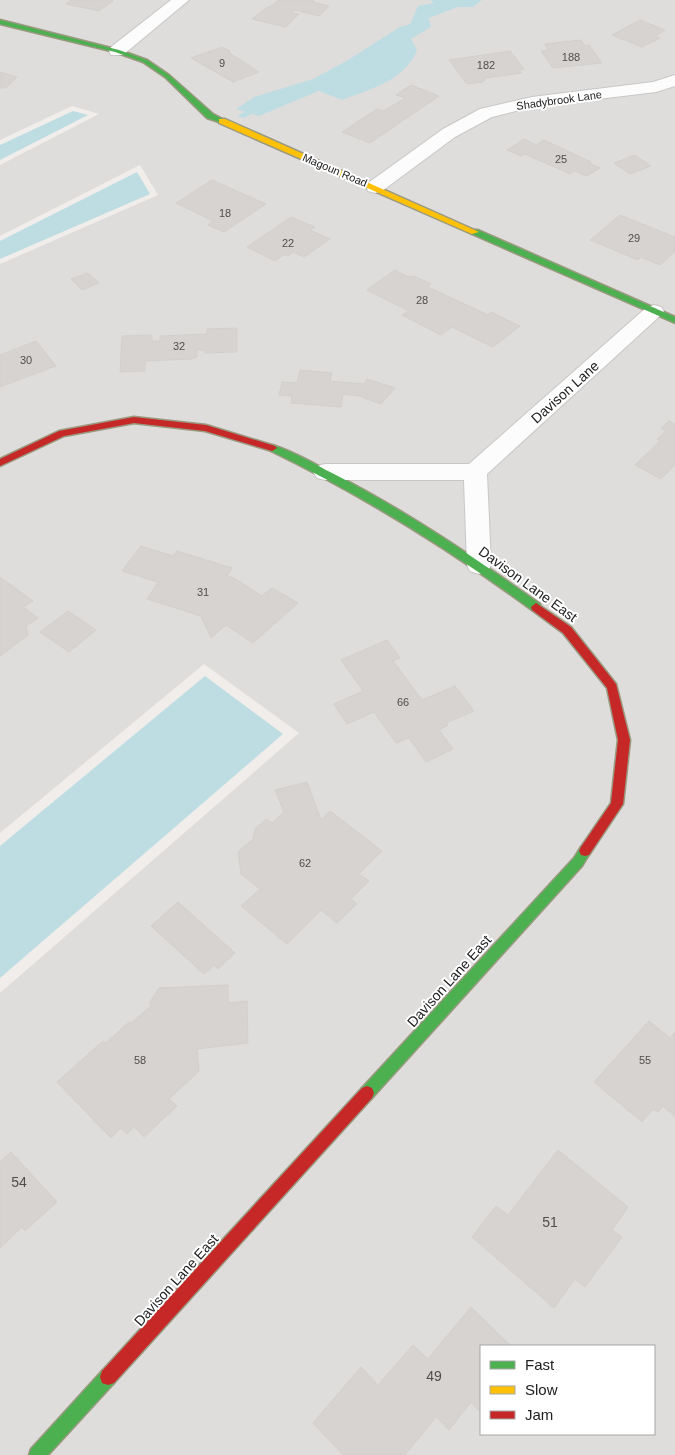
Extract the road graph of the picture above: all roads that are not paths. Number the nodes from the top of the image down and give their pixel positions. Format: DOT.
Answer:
graph roads {
  1 [pos="181,0"];
  2 [pos="0,22"];
  3 [pos="117,51"];
  4 [pos="675,80"];
  5 [pos="375,187"];
  6 [pos="654,311"];
  7 [pos="675,320"];
  8 [pos="0,463"];
  9 [pos="325,472"];
  10 [pos="475,472"];
  11 [pos="479,565"];
  12 [pos="37,1455"];
  1 -- 3 [label="street"];
  2 -- 3 [label="street, Magoun Road"];
  3 -- 5 [label="street, Magoun Road"];
  4 -- 5 [label="street, Shadybrook Lane"];
  5 -- 6 [label="street, Magoun Road"];
  6 -- 7 [label="street, Magoun Road"];
  6 -- 10 [label="street, Davison Lane"];
  8 -- 9 [label="street, Davison Lane East"];
  9 -- 10 [label="street"];
  9 -- 11 [label="street, Davison Lane East"];
  10 -- 11 [label="street"];
  11 -- 12 [label="street, Davison Lane East"];
}
